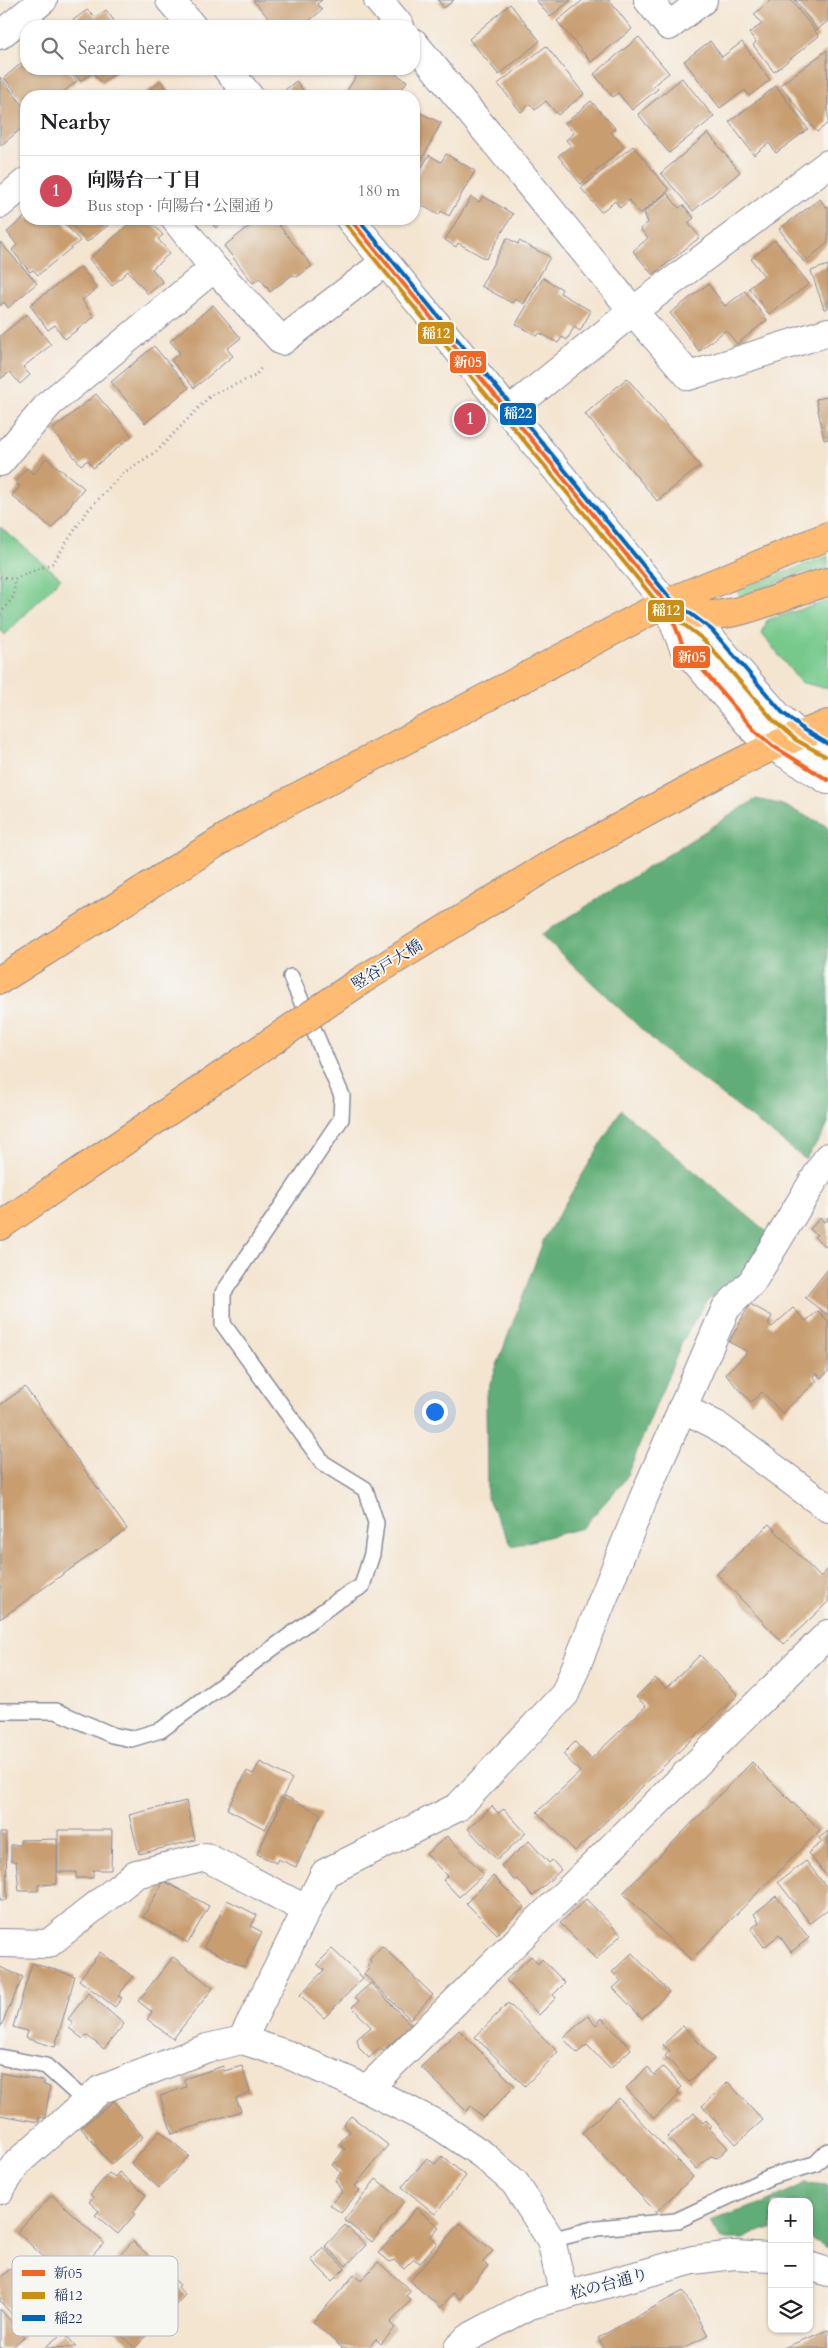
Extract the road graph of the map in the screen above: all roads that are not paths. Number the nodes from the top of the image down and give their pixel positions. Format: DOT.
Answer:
graph roads {
  1 [pos="42,0"];
  2 [pos="170,0"];
  3 [pos="378,0"];
  4 [pos="648,0"];
  5 [pos="703,0"];
  6 [pos="187,20"];
  7 [pos="395,20"];
  8 [pos="4,25"];
  9 [pos="420,51"];
  10 [pos="232,75"];
  11 [pos="244,90"];
  12 [pos="828,164"];
  13 [pos="20,187"];
  14 [pos="0,204"];
  15 [pos="179,225"];
  16 [pos="355,225"];
  17 [pos="385,262"];
  18 [pos="214,268"];
  19 [pos="633,311"];
  20 [pos="828,332"];
  21 [pos="509,411"];
  22 [pos="0,462"];
  23 [pos="828,536"];
  24 [pos="828,582"];
  25 [pos="666,603"];
  26 [pos="828,724"];
  27 [pos="800,735"];
  28 [pos="773,746"];
  29 [pos="828,751"];
  30 [pos="828,780"];
  31 [pos="291,976"];
  32 [pos="0,980"];
  33 [pos="828,1157"];
  34 [pos="1,1225"];
  35 [pos="682,1408"];
  36 [pos="828,1508"];
  37 [pos="828,1634"];
  38 [pos="0,1711"];
  39 [pos="307,1910"];
  40 [pos="0,1943"];
  41 [pos="242,2040"];
  42 [pos="0,2057"];
  43 [pos="367,2088"];
  44 [pos="86,2102"];
  45 [pos="828,2151"];
  46 [pos="0,2190"];
  47 [pos="552,2240"];
  48 [pos="768,2257"];
  49 [pos="813,2267"];
  50 [pos="828,2272"];
  51 [pos="564,2296"];
  52 [pos="458,2348"];
  1 -- 8 [label="street"];
  2 -- 6 [label="street"];
  3 -- 7 [label="street"];
  4 -- 5 [label="street"];
  9 -- 19 [label="street"];
  10 -- 11 [label="street"];
  12 -- 19 [label="street"];
  13 -- 14 [label="street"];
  15 -- 18 [label="street"];
  16 -- 17 [label="street"];
  17 -- 18 [label="street"];
  17 -- 21 [label="street"];
  18 -- 22 [label="street"];
  19 -- 20 [label="street"];
  19 -- 21 [label="street"];
  21 -- 25 [label="street"];
  23 -- 25 [label="main road"];
  24 -- 25 [label="main road"];
  25 -- 27 [label="street"];
  25 -- 28 [label="street"];
  25 -- 32 [label="main road"];
  26 -- 27 [label="main road, 竪谷戸大橋"];
  27 -- 28 [label="main road, 竪谷戸大橋"];
  27 -- 29 [label="street"];
  28 -- 30 [label="street"];
  28 -- 34 [label="main road, 竪谷戸大橋, bridge"];
  31 -- 38 [label="lane"];
  33 -- 35 [label="street"];
  35 -- 36 [label="street"];
  35 -- 39 [label="street"];
  37 -- 43 [label="street"];
  39 -- 40 [label="street"];
  39 -- 41 [label="street"];
  41 -- 43 [label="street"];
  41 -- 44 [label="street"];
  42 -- 44 [label="lane"];
  43 -- 47 [label="street"];
  44 -- 46 [label="street"];
  45 -- 47 [label="lane"];
  47 -- 51 [label="street"];
  48 -- 51 [label="street, 松の台通り"];
  49 -- 50 [label="street"];
  51 -- 52 [label="street, 松の台通り"];
}
